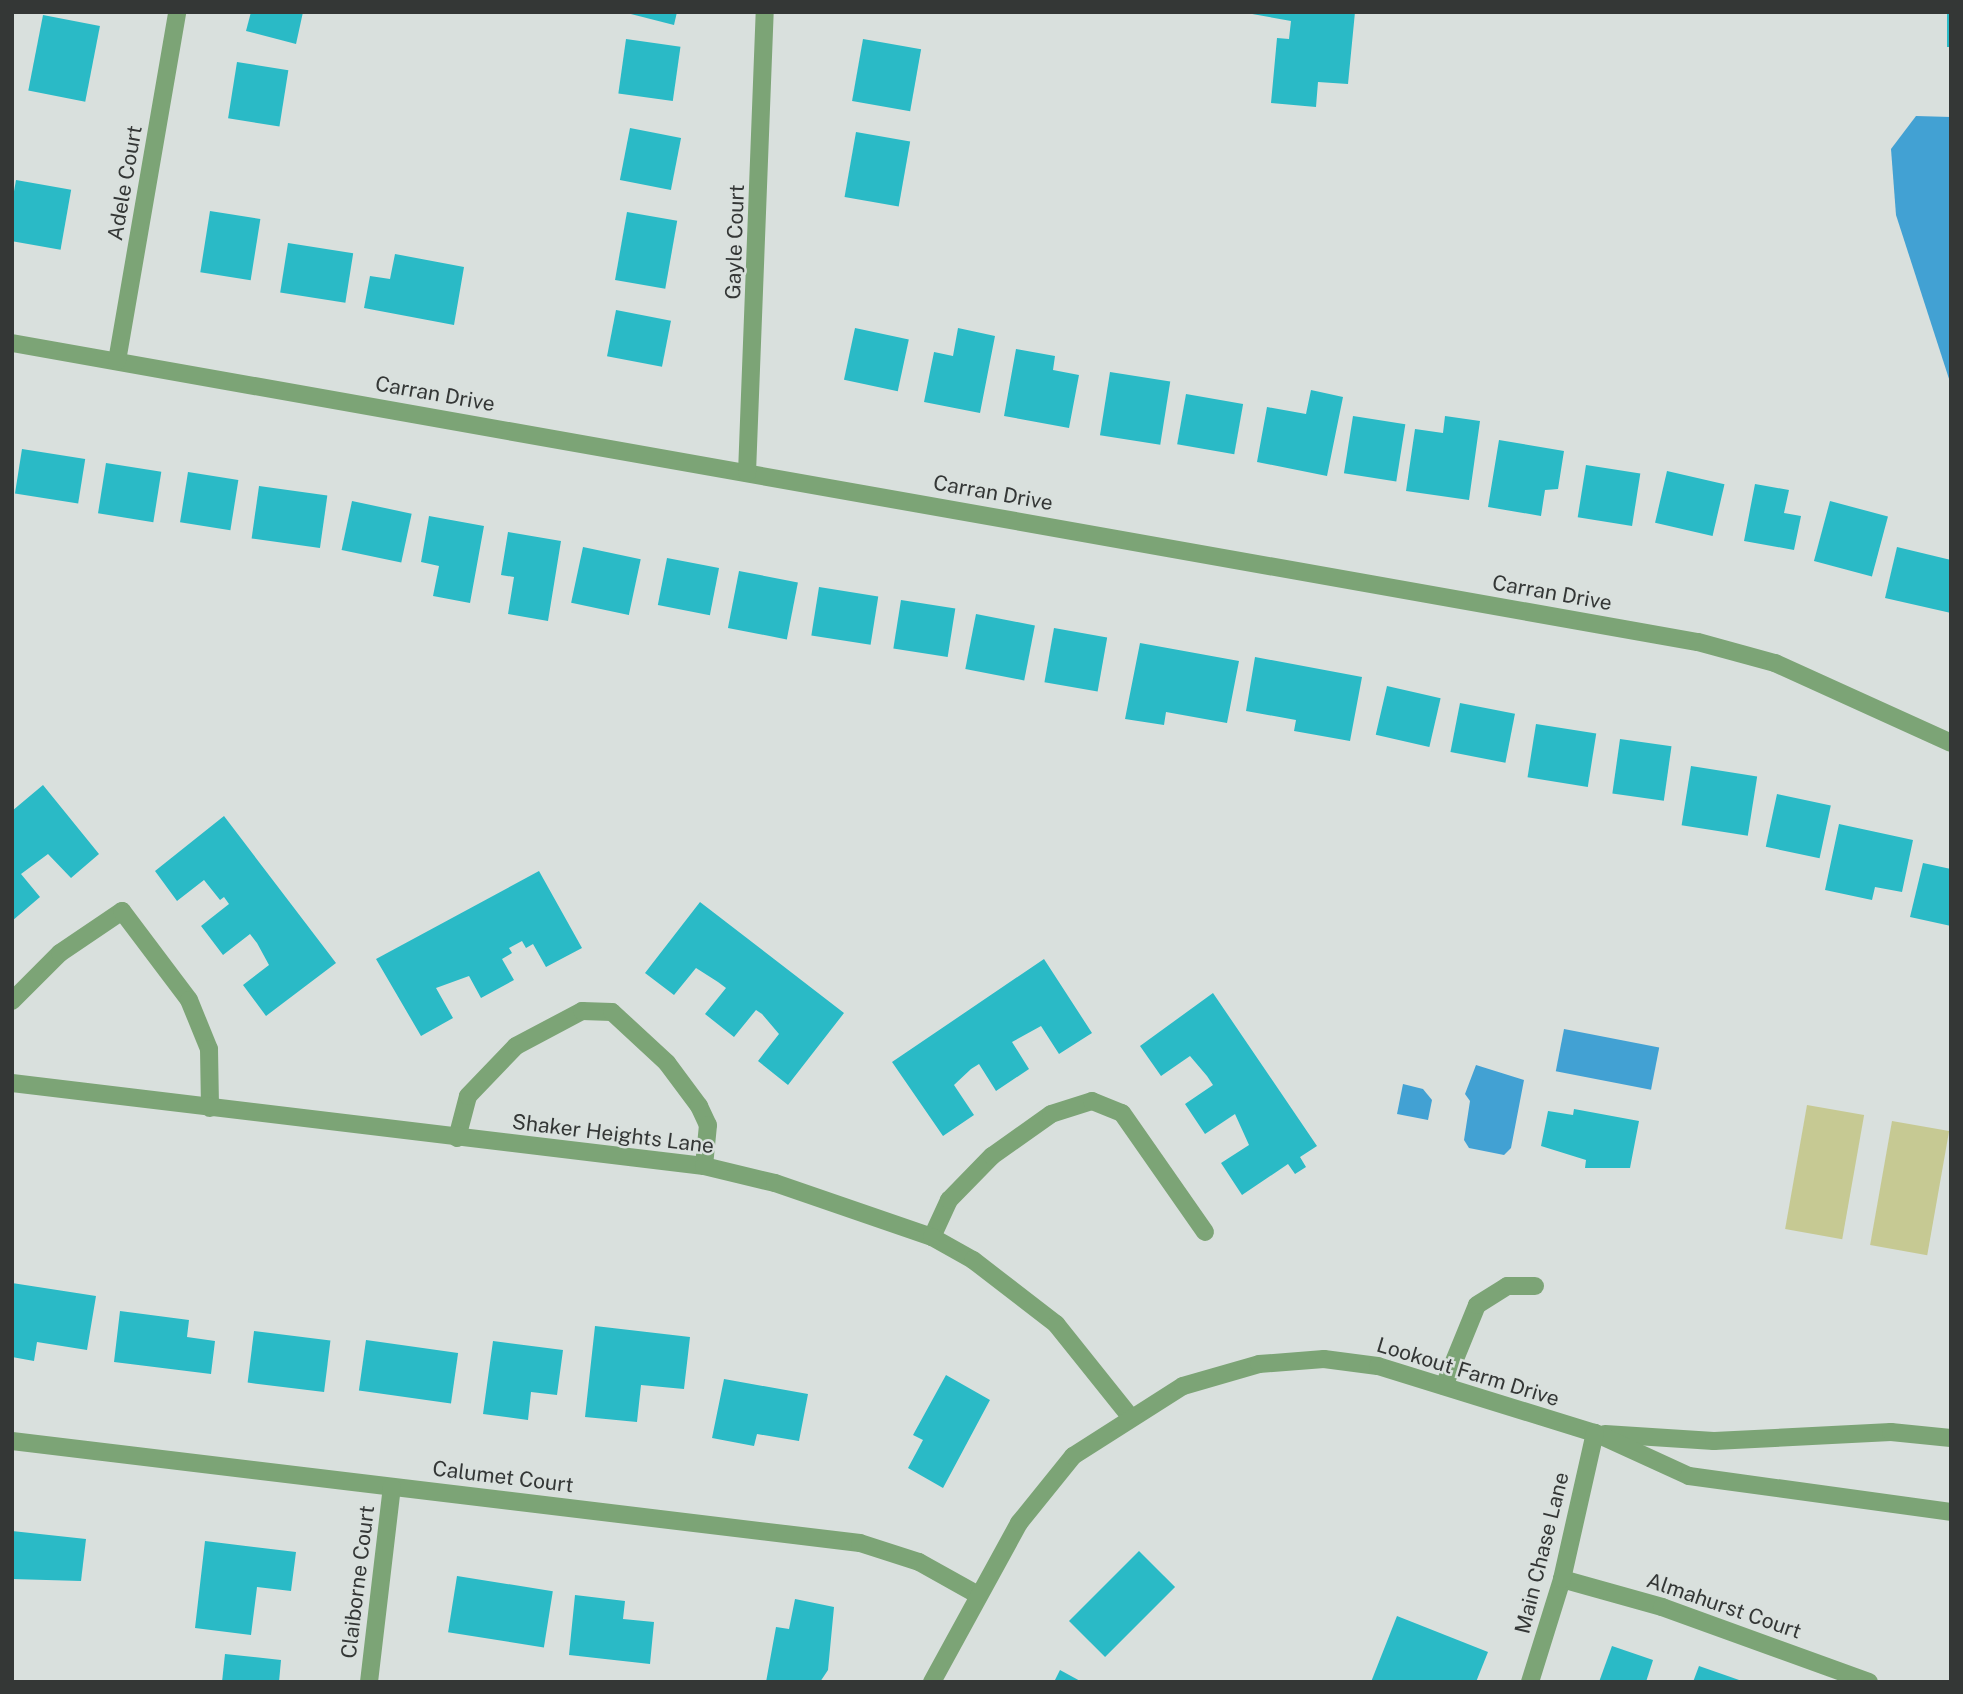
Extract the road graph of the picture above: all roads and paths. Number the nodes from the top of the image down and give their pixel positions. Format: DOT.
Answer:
graph roads {
  1 [pos="177,12"];
  2 [pos="765,12"];
  3 [pos="12,342"];
  4 [pos="117,361"];
  5 [pos="747,473"];
  6 [pos="1951,743"];
  7 [pos="12,1000"];
  8 [pos="12,1083"];
  9 [pos="210,1108"];
  10 [pos="457,1138"];
  11 [pos="704,1166"];
  12 [pos="1205,1232"];
  13 [pos="932,1237"];
  14 [pos="1535,1286"];
  15 [pos="1444,1386"];
  16 [pos="1129,1415"];
  17 [pos="1595,1433"];
  18 [pos="1951,1438"];
  19 [pos="12,1441"];
  20 [pos="392,1487"];
  21 [pos="1951,1511"];
  22 [pos="1562,1579"];
  23 [pos="978,1595"];
  24 [pos="369,1682"];
  25 [pos="932,1682"];
  26 [pos="1530,1682"];
  27 [pos="1869,1682"];
  1 -- 4 [label="street, Adele Court"];
  2 -- 5 [label="street, Gayle Court"];
  3 -- 4 [label="street, Carran Drive"];
  4 -- 5 [label="street, Carran Drive"];
  5 -- 6 [label="street, Carran Drive"];
  7 -- 9 [label="street"];
  8 -- 9 [label="street, Shaker Heights Lane"];
  9 -- 10 [label="street, Shaker Heights Lane"];
  10 -- 11 [label="street, Shaker Heights Lane"];
  10 -- 11 [label="street"];
  11 -- 13 [label="street, Shaker Heights Lane"];
  12 -- 13 [label="street"];
  13 -- 16 [label="street, Shaker Heights Lane"];
  14 -- 15 [label="street"];
  15 -- 16 [label="street, Lookout Farm Drive"];
  15 -- 17 [label="street, Lookout Farm Drive"];
  16 -- 23 [label="street, Lookout Farm Drive"];
  17 -- 18 [label="street, Lookout Farm Drive"];
  17 -- 21 [label="street, Lookout Farm Drive"];
  17 -- 22 [label="street, Main Chase Lane"];
  19 -- 20 [label="street, Calumet Court"];
  20 -- 23 [label="street, Calumet Court"];
  20 -- 24 [label="street, Claiborne Court"];
  22 -- 26 [label="street, Main Chase Lane"];
  22 -- 27 [label="street, Almahurst Court"];
  23 -- 25 [label="street, Lookout Farm Drive"];
}
